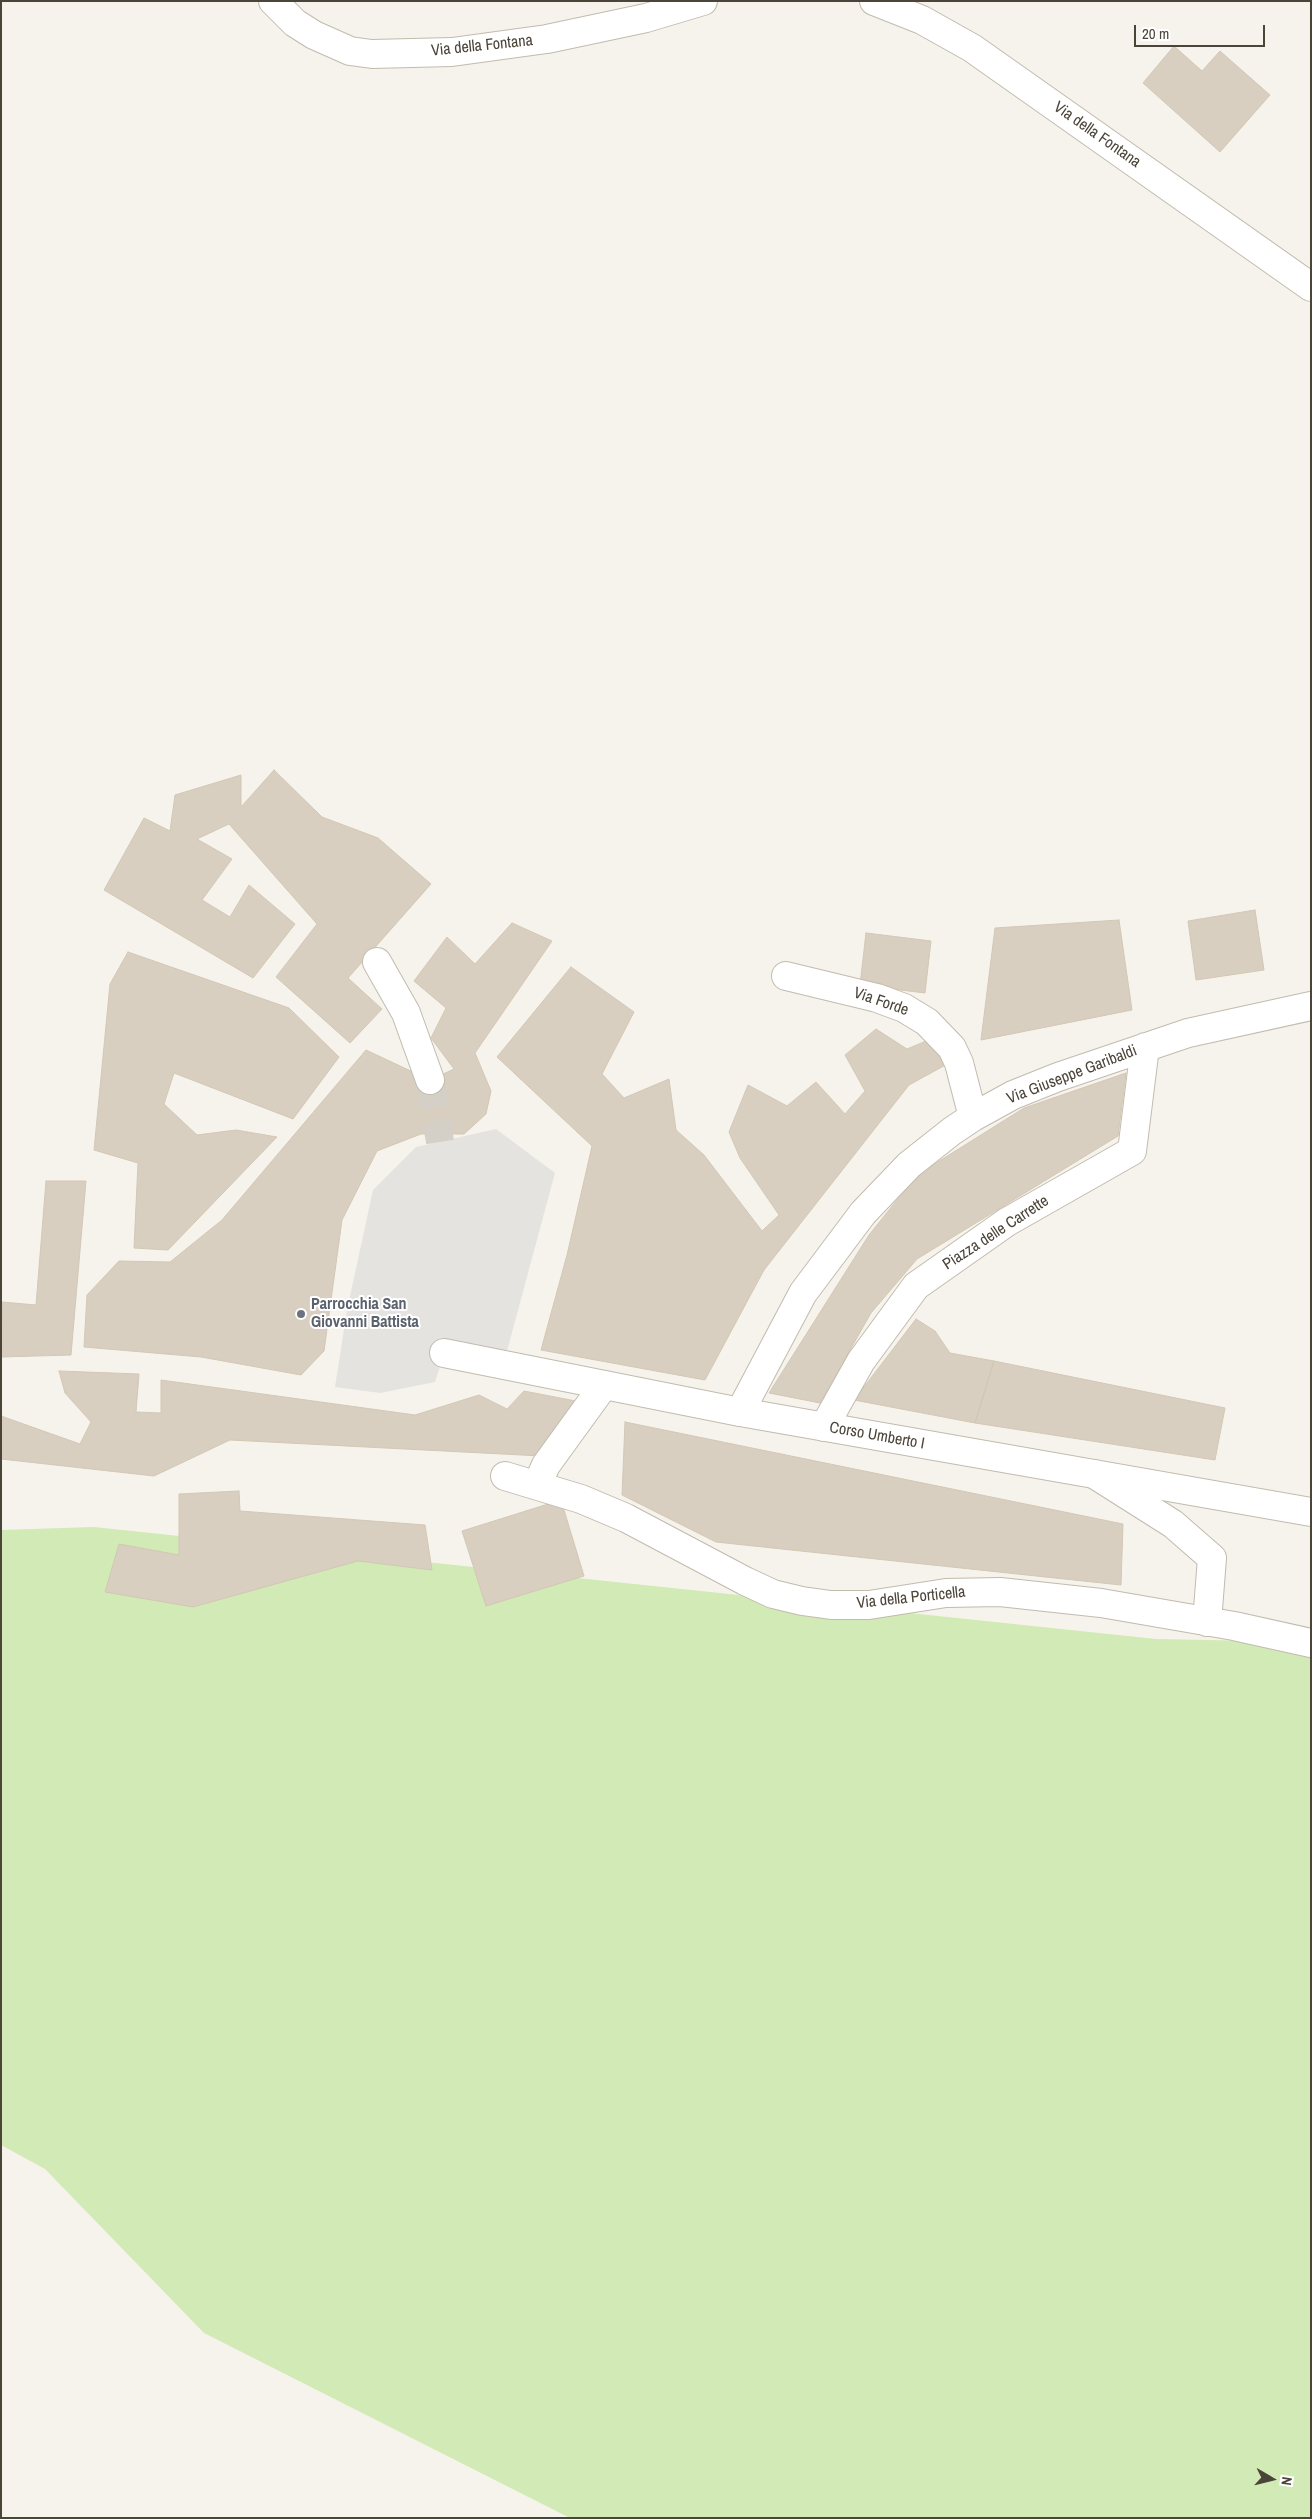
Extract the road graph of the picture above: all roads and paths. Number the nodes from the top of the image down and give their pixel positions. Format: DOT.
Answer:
graph roads {
  1 [pos="272,1"];
  2 [pos="703,1"];
  3 [pos="874,1"];
  4 [pos="1311,287"];
  5 [pos="377,962"];
  6 [pos="786,976"];
  7 [pos="1311,1006"];
  8 [pos="1145,1048"];
  9 [pos="430,1080"];
  10 [pos="973,1117"];
  11 [pos="444,1354"];
  12 [pos="604,1385"];
  13 [pos="740,1412"];
  14 [pos="824,1427"];
  15 [pos="1094,1474"];
  16 [pos="505,1476"];
  17 [pos="537,1484"];
  18 [pos="1311,1512"];
  19 [pos="1207,1622"];
  20 [pos="1311,1643"];
  1 -- 2 [label="street, Via della Fontana"];
  3 -- 4 [label="street, Via della Fontana"];
  5 -- 9 [label="street"];
  6 -- 10 [label="street, Via Forde"];
  7 -- 8 [label="street, Via Giuseppe Garibaldi"];
  8 -- 10 [label="street, Via Giuseppe Garibaldi"];
  8 -- 14 [label="street, Piazza delle Carrette"];
  10 -- 13 [label="street, Via Giuseppe Garibaldi"];
  11 -- 12 [label="street, Corso Umberto I"];
  12 -- 13 [label="street, Corso Umberto I"];
  12 -- 17 [label="street"];
  13 -- 14 [label="street, Corso Umberto I"];
  14 -- 15 [label="street, Corso Umberto I"];
  15 -- 18 [label="street, Corso Umberto I"];
  15 -- 19 [label="street"];
  16 -- 17 [label="street, Via della Porticella"];
  17 -- 19 [label="street, Via della Porticella"];
  19 -- 20 [label="street, Via della Porticella"];
}
